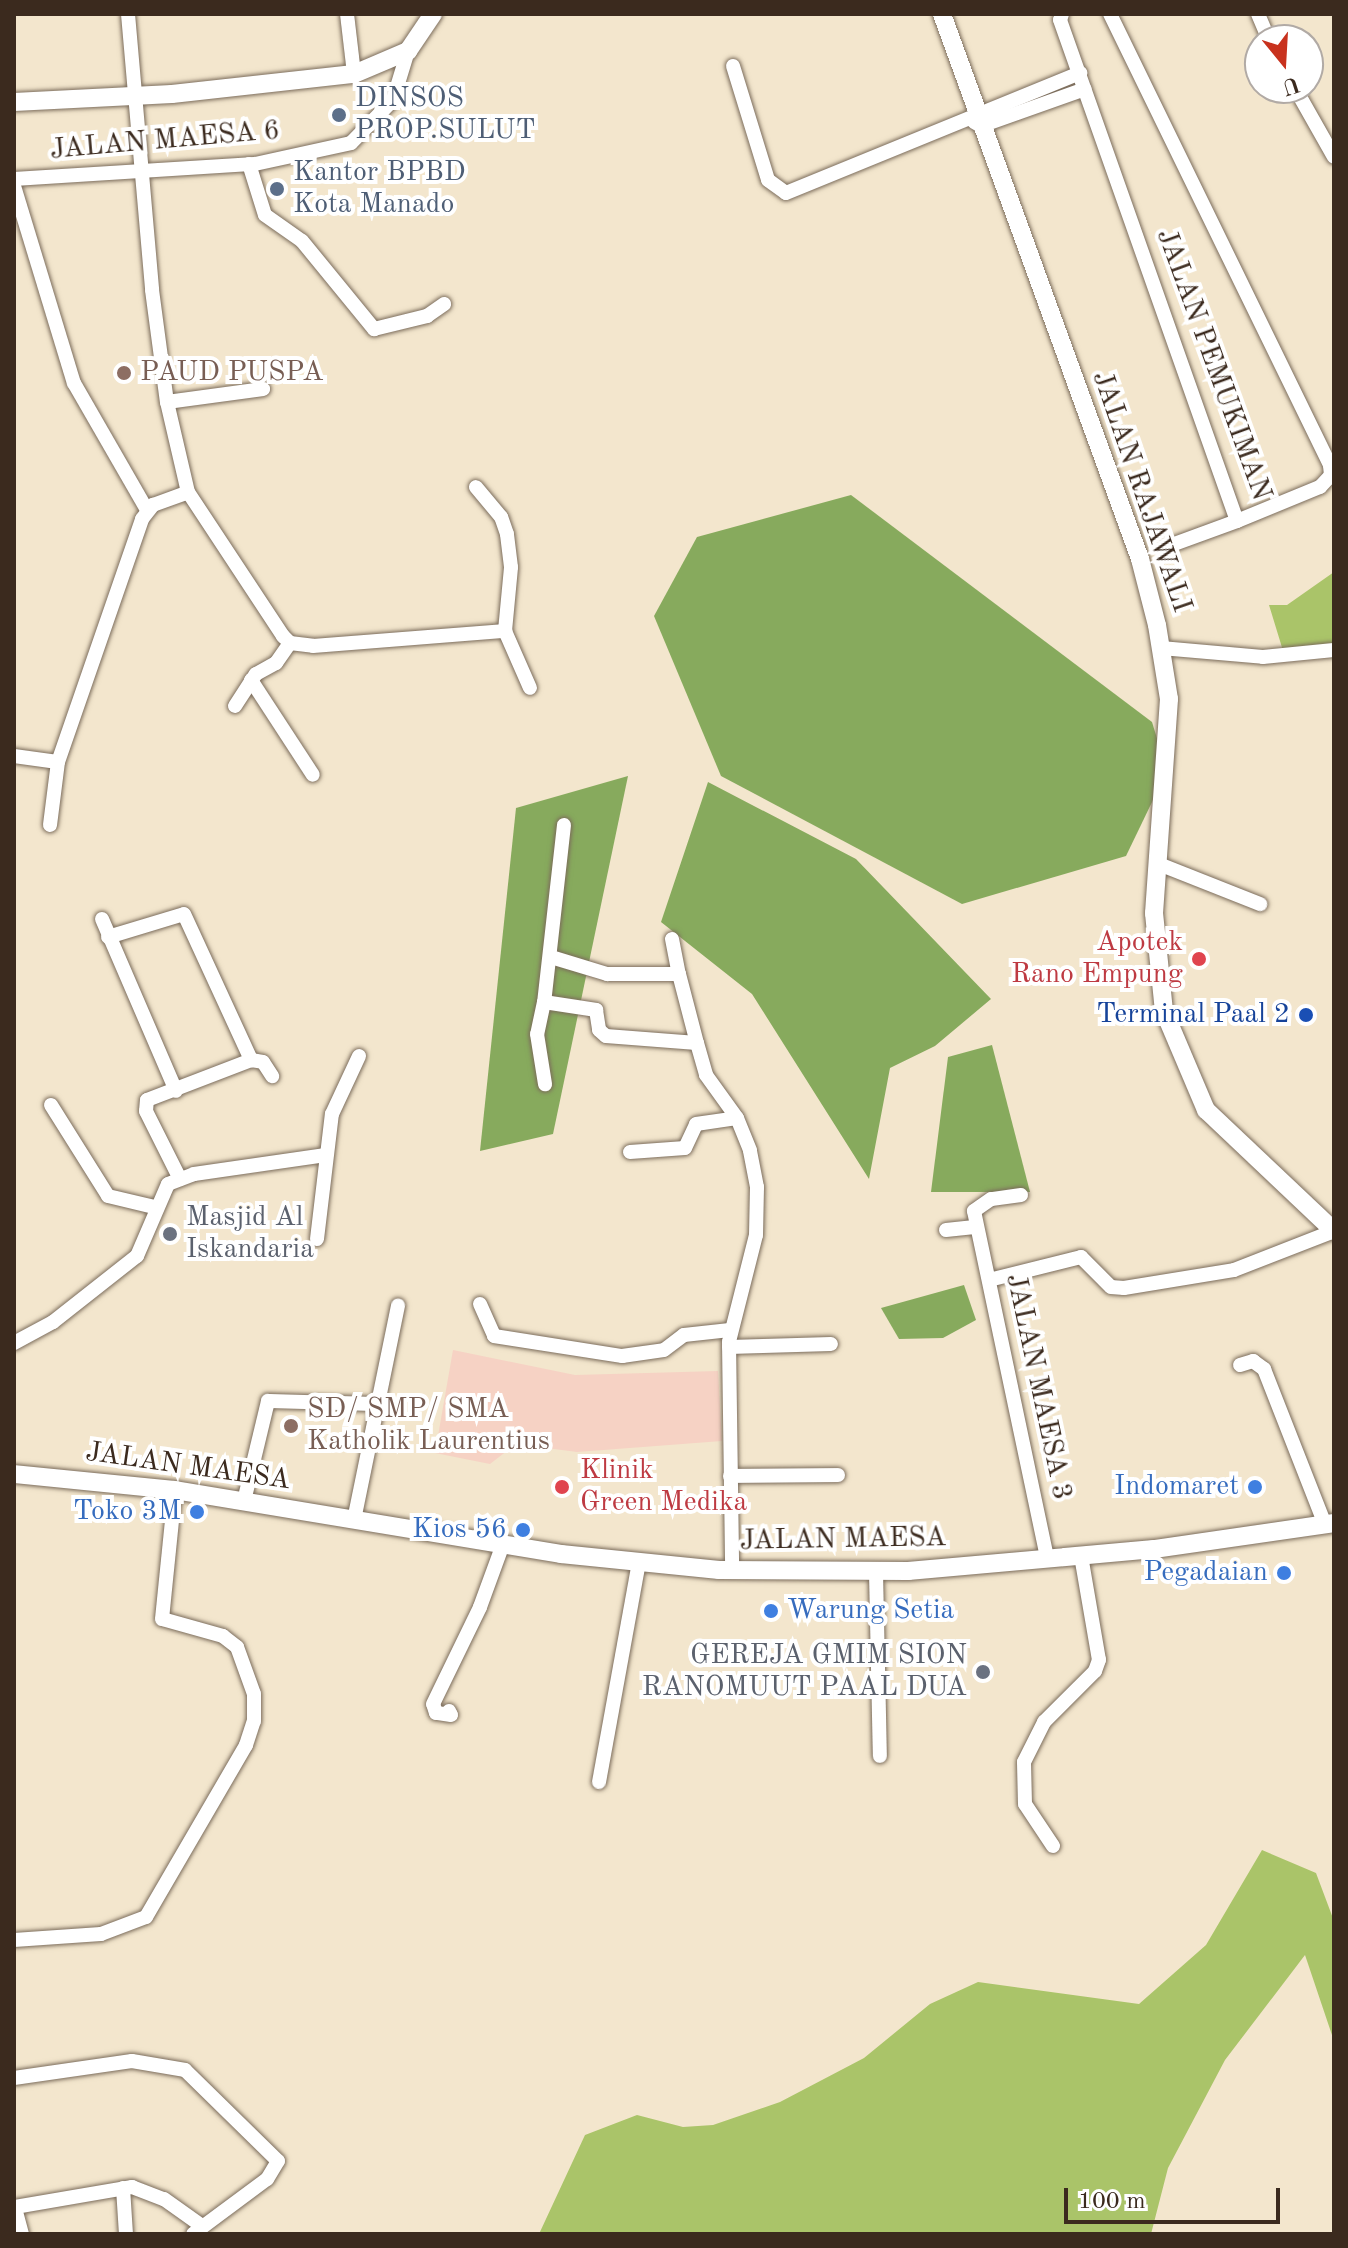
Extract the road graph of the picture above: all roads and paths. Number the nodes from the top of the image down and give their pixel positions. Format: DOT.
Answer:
graph roads {
  1 [pos="128,14"];
  2 [pos="347,14"];
  3 [pos="433,14"];
  4 [pos="942,14"];
  5 [pos="1062,14"];
  6 [pos="1110,14"];
  7 [pos="408,51"];
  8 [pos="733,66"];
  9 [pos="1080,73"];
  10 [pos="354,74"];
  11 [pos="1085,89"];
  12 [pos="133,94"];
  13 [pos="14,102"];
  14 [pos="1304,104"];
  15 [pos="976,119"];
  16 [pos="1334,157"];
  17 [pos="249,164"];
  18 [pos="141,172"];
  19 [pos="14,179"];
  20 [pos="14,186"];
  21 [pos="444,304"];
  22 [pos="263,389"];
  23 [pos="167,402"];
  24 [pos="476,487"];
  25 [pos="188,492"];
  26 [pos="147,510"];
  27 [pos="1237,521"];
  28 [pos="1166,547"];
  29 [pos="505,631"];
  30 [pos="290,643"];
  31 [pos="1161,648"];
  32 [pos="1334,650"];
  33 [pos="251,680"];
  34 [pos="530,688"];
  35 [pos="235,706"];
  36 [pos="14,756"];
  37 [pos="58,762"];
  38 [pos="313,775"];
  39 [pos="50,825"];
  40 [pos="564,825"];
  41 [pos="1159,864"];
  42 [pos="1260,904"];
  43 [pos="102,919"];
  44 [pos="108,937"];
  45 [pos="672,939"];
  46 [pos="551,957"];
  47 [pos="679,974"];
  48 [pos="544,1002"];
  49 [pos="697,1043"];
  50 [pos="359,1056"];
  51 [pos="251,1060"];
  52 [pos="272,1076"];
  53 [pos="545,1084"];
  54 [pos="176,1091"];
  55 [pos="51,1105"];
  56 [pos="737,1118"];
  57 [pos="630,1152"];
  58 [pos="326,1155"];
  59 [pos="180,1179"];
  60 [pos="1021,1195"];
  61 [pos="154,1207"];
  62 [pos="977,1227"];
  63 [pos="946,1230"];
  64 [pos="1334,1231"];
  65 [pos="317,1239"];
  66 [pos="989,1280"];
  67 [pos="480,1304"];
  68 [pos="398,1305"];
  69 [pos="730,1330"];
  70 [pos="14,1343"];
  71 [pos="831,1344"];
  72 [pos="729,1347"];
  73 [pos="1240,1365"];
  74 [pos="376,1404"];
  75 [pos="14,1474"];
  76 [pos="838,1475"];
  77 [pos="730,1476"];
  78 [pos="175,1490"];
  79 [pos="244,1501"];
  80 [pos="354,1520"];
  81 [pos="1329,1524"];
  82 [pos="503,1544"];
  83 [pos="1081,1556"];
  84 [pos="1047,1558"];
  85 [pos="639,1562"];
  86 [pos="732,1570"];
  87 [pos="876,1572"];
  88 [pos="449,1711"];
  89 [pos="880,1756"];
  90 [pos="599,1782"];
  91 [pos="1053,1846"];
  92 [pos="14,1940"];
  93 [pos="14,2078"];
  94 [pos="123,2188"];
  95 [pos="14,2205"];
  96 [pos="198,2230"];
  97 [pos="22,2234"];
  98 [pos="126,2234"];
  1 -- 12 [label="street"];
  2 -- 10 [label="street"];
  3 -- 7 [label="street"];
  4 -- 15 [label="street, JALAN RAJAWALI"];
  5 -- 9 [label="street, JALAN PEMUKIMAN"];
  6 -- 27 [label="street, JALAN PEMUKIMAN"];
  7 -- 10 [label="street"];
  7 -- 17 [label="street, JALAN MAESA 6"];
  8 -- 15 [label="street"];
  9 -- 11 [label="street, JALAN PEMUKIMAN"];
  9 -- 15 [label="street"];
  10 -- 12 [label="street"];
  11 -- 15 [label="street"];
  11 -- 27 [label="street, JALAN PEMUKIMAN"];
  12 -- 13 [label="street"];
  12 -- 18 [label="street"];
  14 -- 16 [label="street"];
  15 -- 31 [label="street, JALAN RAJAWALI"];
  17 -- 18 [label="street, JALAN MAESA 6"];
  17 -- 21 [label="street"];
  18 -- 19 [label="street, JALAN MAESA 6"];
  18 -- 23 [label="street"];
  20 -- 26 [label="street"];
  22 -- 23 [label="street"];
  23 -- 25 [label="street"];
  24 -- 29 [label="street"];
  25 -- 26 [label="street"];
  25 -- 30 [label="street"];
  26 -- 37 [label="street"];
  27 -- 28 [label="street"];
  29 -- 30 [label="street"];
  29 -- 34 [label="street"];
  30 -- 33 [label="street"];
  31 -- 32 [label="street"];
  31 -- 41 [label="street, JALAN RAJAWALI"];
  33 -- 35 [label="street"];
  33 -- 38 [label="street"];
  36 -- 37 [label="street"];
  37 -- 39 [label="street"];
  40 -- 46 [label="street"];
  41 -- 42 [label="street"];
  41 -- 64 [label="street, JALAN RAJAWALI"];
  43 -- 44 [label="street"];
  44 -- 51 [label="street"];
  44 -- 54 [label="street"];
  45 -- 47 [label="street"];
  46 -- 47 [label="street"];
  46 -- 48 [label="street"];
  47 -- 49 [label="street"];
  48 -- 49 [label="street"];
  48 -- 53 [label="street"];
  49 -- 56 [label="street"];
  50 -- 58 [label="street"];
  51 -- 52 [label="street"];
  51 -- 54 [label="street"];
  54 -- 59 [label="street"];
  55 -- 61 [label="street"];
  56 -- 57 [label="street"];
  56 -- 69 [label="street"];
  58 -- 59 [label="street"];
  58 -- 65 [label="street"];
  59 -- 61 [label="street"];
  60 -- 62 [label="street"];
  61 -- 70 [label="street"];
  62 -- 63 [label="street"];
  62 -- 66 [label="street, JALAN MAESA 3"];
  64 -- 66 [label="street"];
  66 -- 84 [label="street, JALAN MAESA 3"];
  67 -- 69 [label="street"];
  68 -- 74 [label="street"];
  69 -- 72 [label="street"];
  71 -- 72 [label="street"];
  72 -- 77 [label="street"];
  73 -- 81 [label="street"];
  74 -- 79 [label="street"];
  74 -- 80 [label="street"];
  75 -- 78 [label="street, JALAN MAESA"];
  76 -- 77 [label="street"];
  77 -- 86 [label="street"];
  78 -- 79 [label="street, JALAN MAESA"];
  78 -- 92 [label="street"];
  79 -- 80 [label="street, JALAN MAESA"];
  80 -- 82 [label="street, JALAN MAESA"];
  81 -- 83 [label="street, JALAN MAESA"];
  82 -- 85 [label="street, JALAN MAESA"];
  82 -- 88 [label="street"];
  83 -- 84 [label="street, JALAN MAESA"];
  83 -- 91 [label="street"];
  84 -- 87 [label="street, JALAN MAESA"];
  85 -- 86 [label="street, JALAN MAESA"];
  85 -- 90 [label="street"];
  86 -- 87 [label="street, JALAN MAESA"];
  87 -- 89 [label="street"];
  93 -- 96 [label="street"];
  94 -- 95 [label="street"];
  94 -- 96 [label="street"];
  94 -- 98 [label="street"];
  95 -- 97 [label="street"];
}
